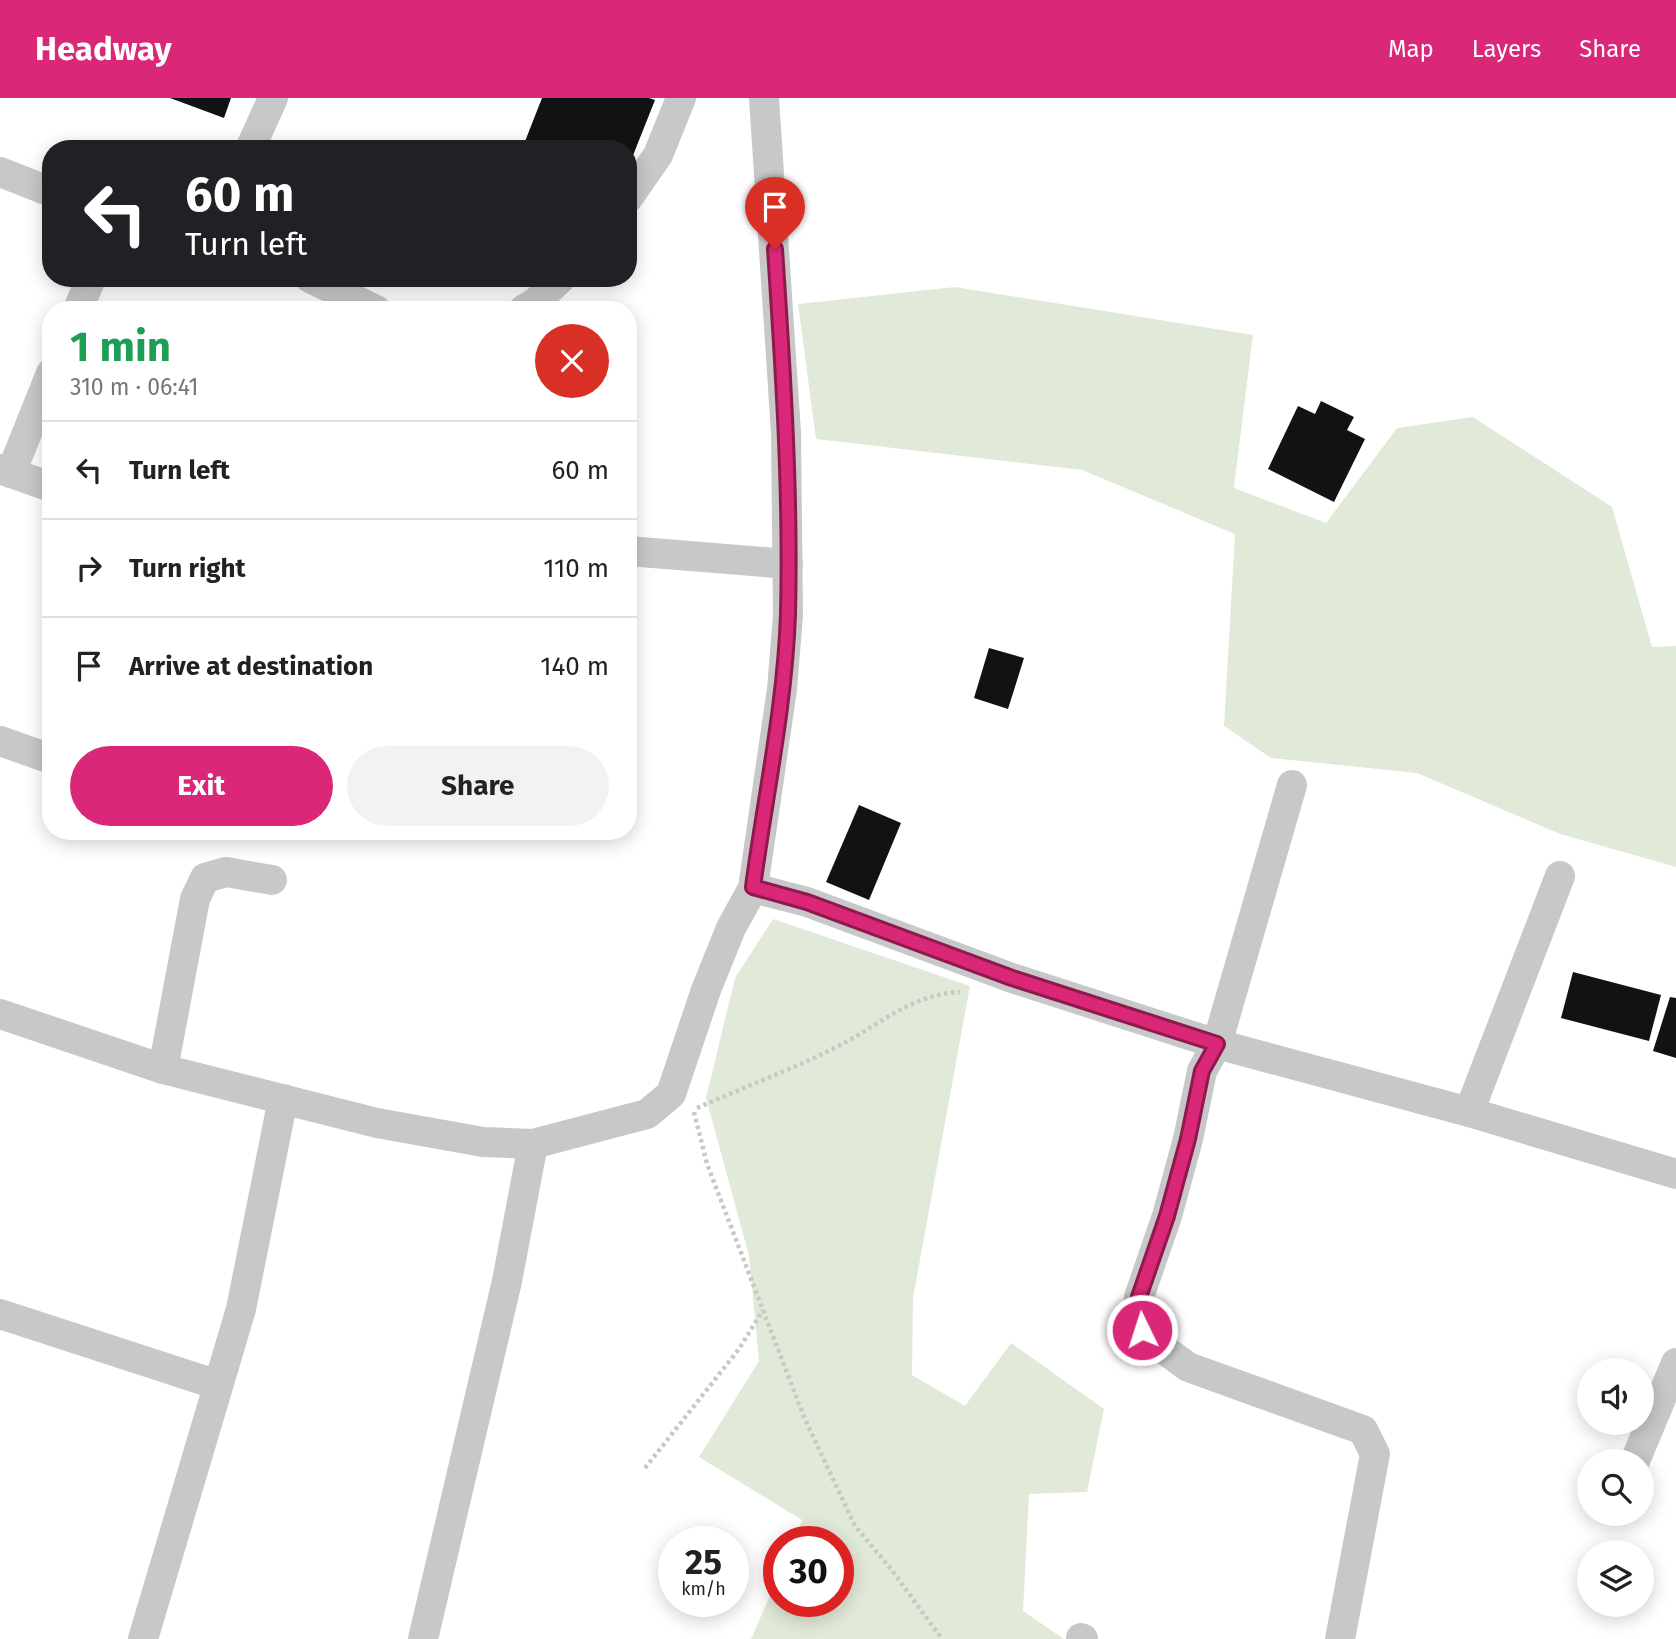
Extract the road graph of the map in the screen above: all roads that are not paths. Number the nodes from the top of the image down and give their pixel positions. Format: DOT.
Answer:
graph roads {
  1 [pos="273,98"];
  2 [pos="681,98"];
  3 [pos="764,98"];
  4 [pos="254,140"];
  5 [pos="0,172"];
  6 [pos="637,185"];
  7 [pos="42,188"];
  8 [pos="329,287"];
  9 [pos="552,287"];
  10 [pos="357,301"];
  11 [pos="537,301"];
  12 [pos="42,393"];
  13 [pos="6,471"];
  14 [pos="42,484"];
  15 [pos="637,552"];
  16 [pos="788,564"];
  17 [pos="0,741"];
  18 [pos="42,756"];
  19 [pos="1292,785"];
  20 [pos="1560,876"];
  21 [pos="272,880"];
  22 [pos="753,887"];
  23 [pos="0,1014"];
  24 [pos="1217,1044"];
  25 [pos="163,1069"];
  26 [pos="283,1099"];
  27 [pos="1469,1112"];
  28 [pos="533,1144"];
  29 [pos="1676,1174"];
  30 [pos="0,1314"];
  31 [pos="1676,1363"];
  32 [pos="218,1385"];
  33 [pos="1640,1449"];
  34 [pos="143,1639"];
  35 [pos="423,1639"];
  36 [pos="1340,1639"];
  1 -- 4 [label="street"];
  2 -- 6 [label="street"];
  3 -- 16 [label="street"];
  5 -- 7 [label="street"];
  8 -- 10 [label="street"];
  9 -- 11 [label="street"];
  12 -- 13 [label="street"];
  13 -- 14 [label="street"];
  15 -- 16 [label="street"];
  16 -- 22 [label="street"];
  17 -- 18 [label="street"];
  19 -- 24 [label="street"];
  20 -- 27 [label="street"];
  21 -- 25 [label="street"];
  22 -- 24 [label="street"];
  22 -- 28 [label="street"];
  23 -- 25 [label="street"];
  24 -- 27 [label="street"];
  24 -- 36 [label="street"];
  25 -- 26 [label="street"];
  26 -- 28 [label="street"];
  26 -- 32 [label="street"];
  27 -- 29 [label="street"];
  28 -- 35 [label="street"];
  30 -- 32 [label="street"];
  31 -- 33 [label="street"];
  32 -- 34 [label="street"];
}
